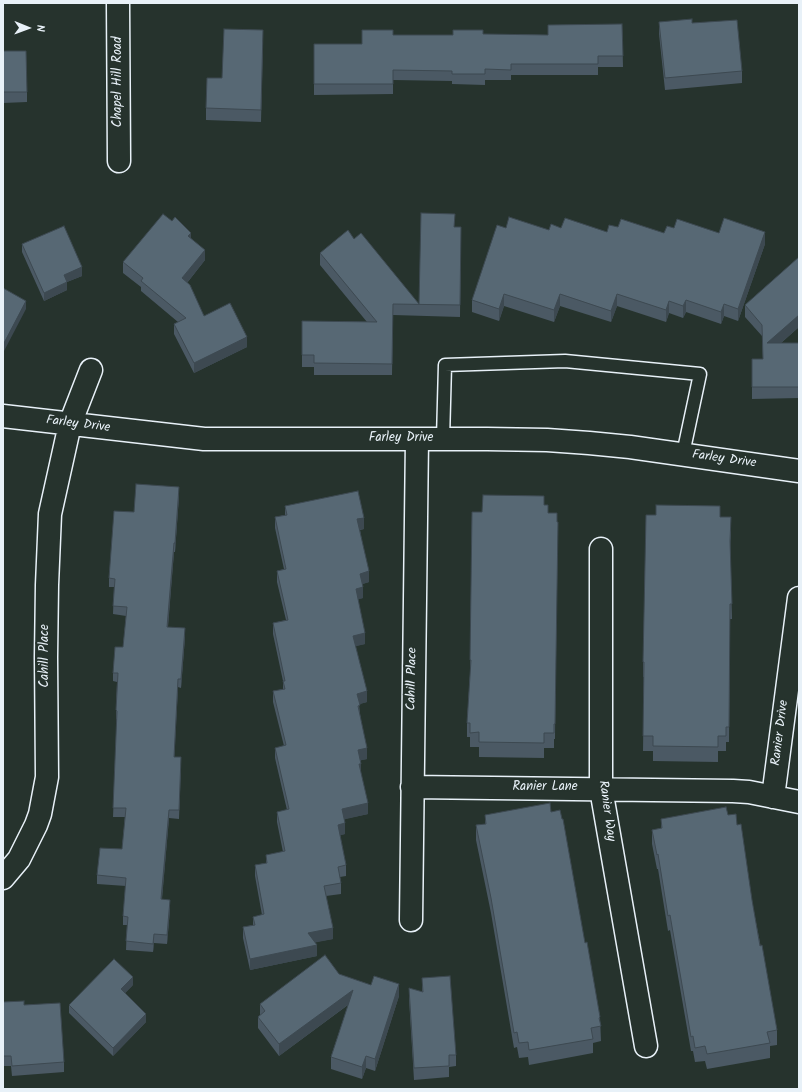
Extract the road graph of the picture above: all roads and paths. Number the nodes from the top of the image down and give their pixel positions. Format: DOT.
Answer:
graph roads {
  1 [pos="118,3"];
  2 [pos="119,161"];
  3 [pos="91,370"];
  4 [pos="3,416"];
  5 [pos="70,424"];
  6 [pos="417,439"];
  7 [pos="444,439"];
  8 [pos="683,454"];
  9 [pos="799,471"];
  10 [pos="601,549"];
  11 [pos="799,598"];
  12 [pos="412,787"];
  13 [pos="601,789"];
  14 [pos="773,797"];
  15 [pos="799,802"];
  16 [pos="3,878"];
  17 [pos="411,920"];
  18 [pos="646,1046"];
  1 -- 2 [label="street, Chapel Hill Road"];
  3 -- 5 [label="street, Cahill Place"];
  4 -- 5 [label="street, Farley Drive"];
  5 -- 6 [label="street, Farley Drive"];
  5 -- 16 [label="street, Cahill Place"];
  6 -- 7 [label="street, Farley Drive"];
  6 -- 12 [label="street, Cahill Place"];
  7 -- 8 [label="street, Farley Drive"];
  7 -- 8 [label="lane"];
  8 -- 9 [label="street, Farley Drive"];
  10 -- 13 [label="street, Ranier Way"];
  11 -- 14 [label="street, Ranier Drive"];
  12 -- 13 [label="street, Ranier Lane"];
  12 -- 17 [label="street, Cahill Place"];
  13 -- 14 [label="street, Ranier Lane"];
  13 -- 18 [label="street, Ranier Way"];
  14 -- 15 [label="street, Ranier Lane"];
}
